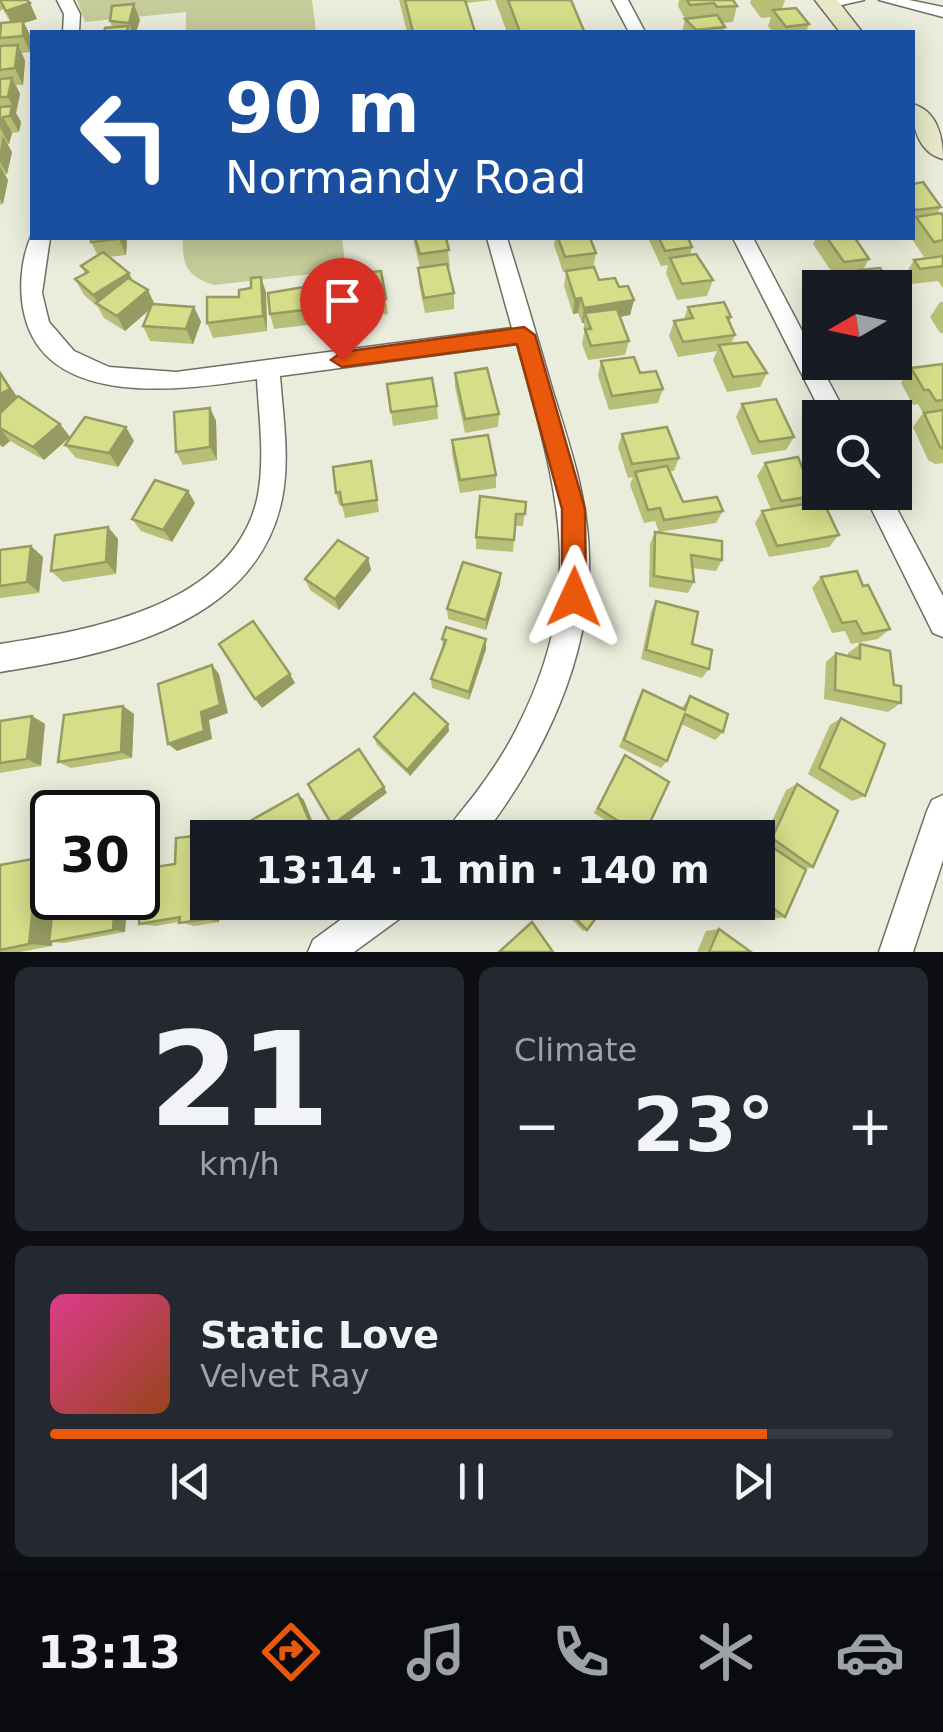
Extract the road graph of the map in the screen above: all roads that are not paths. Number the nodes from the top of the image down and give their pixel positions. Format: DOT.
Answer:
graph roads {
  1 [pos="65,0"];
  2 [pos="620,0"];
  3 [pos="856,0"];
  4 [pos="888,0"];
  5 [pos="827,2"];
  6 [pos="943,12"];
  7 [pos="71,30"];
  8 [pos="636,30"];
  9 [pos="849,30"];
  10 [pos="915,116"];
  11 [pos="943,151"];
  12 [pos="40,240"];
  13 [pos="498,240"];
  14 [pos="744,240"];
  15 [pos="524,335"];
  16 [pos="268,369"];
  17 [pos="827,400"];
  18 [pos="884,510"];
  19 [pos="943,624"];
  20 [pos="0,658"];
  21 [pos="943,811"];
  22 [pos="475,820"];
  23 [pos="369,920"];
  24 [pos="324,952"];
  25 [pos="896,952"];
  1 -- 7 [label="street"];
  2 -- 8 [label="street"];
  3 -- 5 [label="street"];
  4 -- 6 [label="street"];
  5 -- 9 [label="main road"];
  10 -- 11 [label="main road"];
  12 -- 16 [label="street"];
  13 -- 15 [label="street"];
  14 -- 17 [label="street"];
  15 -- 16 [label="street"];
  15 -- 22 [label="street"];
  16 -- 20 [label="street"];
  18 -- 19 [label="street"];
  21 -- 25 [label="street"];
  23 -- 24 [label="street"];
}
